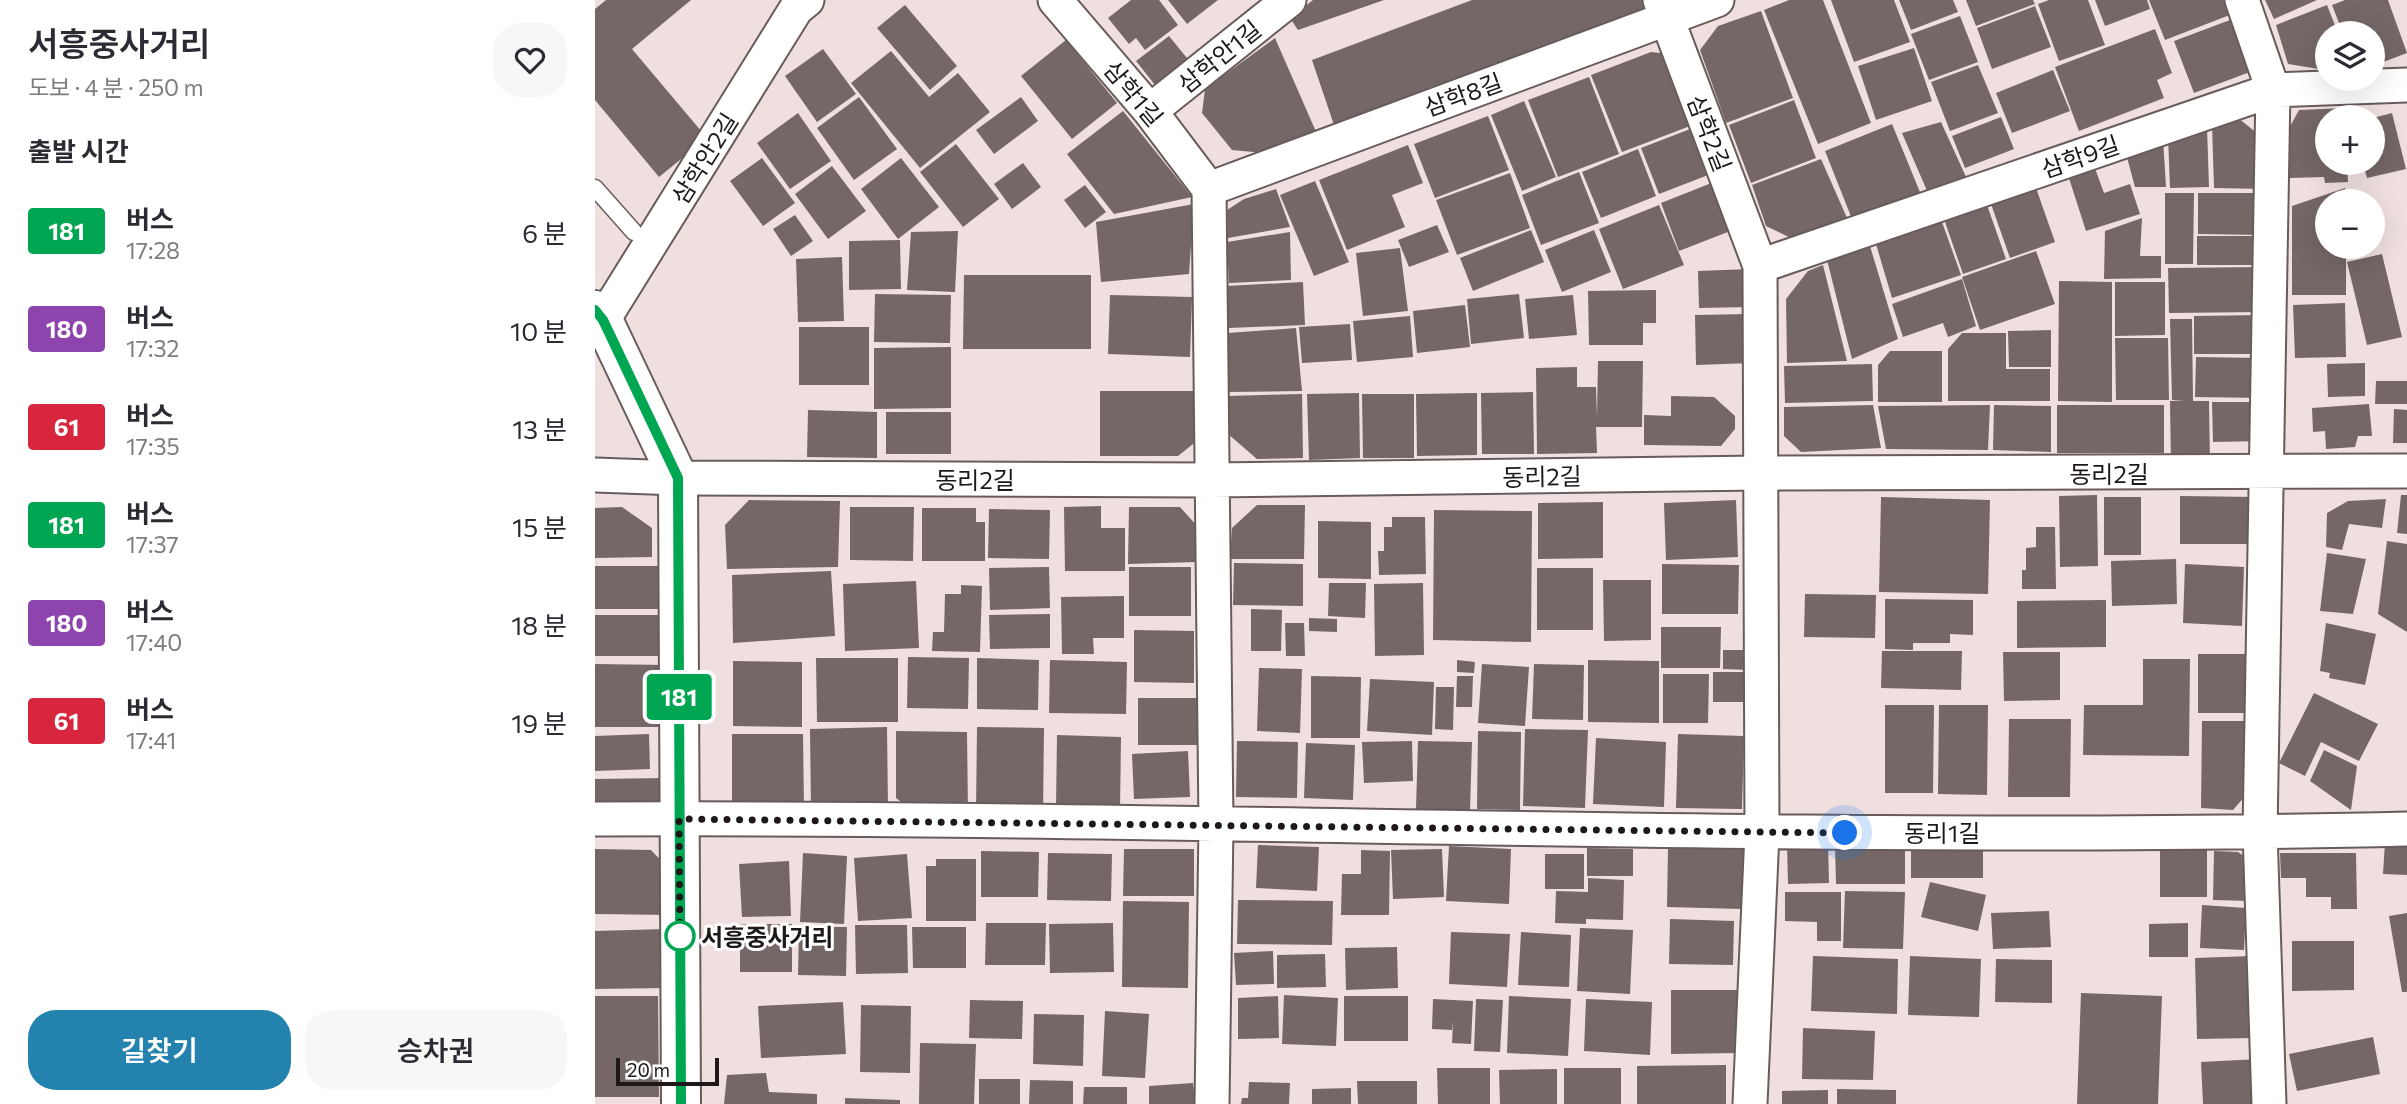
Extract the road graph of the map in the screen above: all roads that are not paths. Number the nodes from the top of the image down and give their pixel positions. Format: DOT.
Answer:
graph roads {
  1 [pos="807,0"];
  2 [pos="1055,0"];
  3 [pos="1289,0"];
  4 [pos="1717,0"];
  5 [pos="2242,0"];
  6 [pos="1663,9"];
  7 [pos="2407,85"];
  8 [pos="2273,90"];
  9 [pos="1150,111"];
  10 [pos="595,188"];
  11 [pos="1209,189"];
  12 [pos="634,232"];
  13 [pos="1760,266"];
  14 [pos="599,315"];
  15 [pos="2407,471"];
  16 [pos="1761,473"];
  17 [pos="2269,473"];
  18 [pos="595,475"];
  19 [pos="678,478"];
  20 [pos="1212,480"];
  21 [pos="595,819"];
  22 [pos="679,819"];
  23 [pos="1216,825"];
  24 [pos="2407,828"];
  25 [pos="2260,832"];
  26 [pos="1762,833"];
  27 [pos="681,1104"];
  28 [pos="1212,1104"];
  29 [pos="1750,1104"];
  30 [pos="2269,1104"];
  1 -- 14 [label="street, 삼학안2길"];
  2 -- 9 [label="street, 삼학1길"];
  3 -- 9 [label="street, 삼학안1길"];
  4 -- 6 [label="street, 삼학8길"];
  5 -- 8 [label="street"];
  6 -- 11 [label="street, 삼학8길"];
  6 -- 13 [label="street, 삼학2길"];
  7 -- 8 [label="street, 삼학9길"];
  8 -- 13 [label="street, 삼학9길"];
  8 -- 17 [label="street"];
  9 -- 11 [label="street, 삼학1길"];
  10 -- 12 [label="lane"];
  11 -- 20 [label="street"];
  13 -- 16 [label="street"];
  14 -- 19 [label="street"];
  15 -- 17 [label="street, 동리2길"];
  16 -- 17 [label="street, 동리2길"];
  16 -- 20 [label="street, 동리2길"];
  16 -- 26 [label="street"];
  17 -- 25 [label="street"];
  18 -- 19 [label="street, 동리2길"];
  19 -- 20 [label="street, 동리2길"];
  19 -- 22 [label="street"];
  20 -- 23 [label="street"];
  21 -- 22 [label="street, 동리1길"];
  22 -- 23 [label="street, 동리1길"];
  22 -- 27 [label="street"];
  23 -- 26 [label="street, 동리1길"];
  23 -- 28 [label="street"];
  24 -- 25 [label="street, 동리1길"];
  25 -- 26 [label="street, 동리1길"];
  25 -- 30 [label="street"];
  26 -- 29 [label="street"];
}
